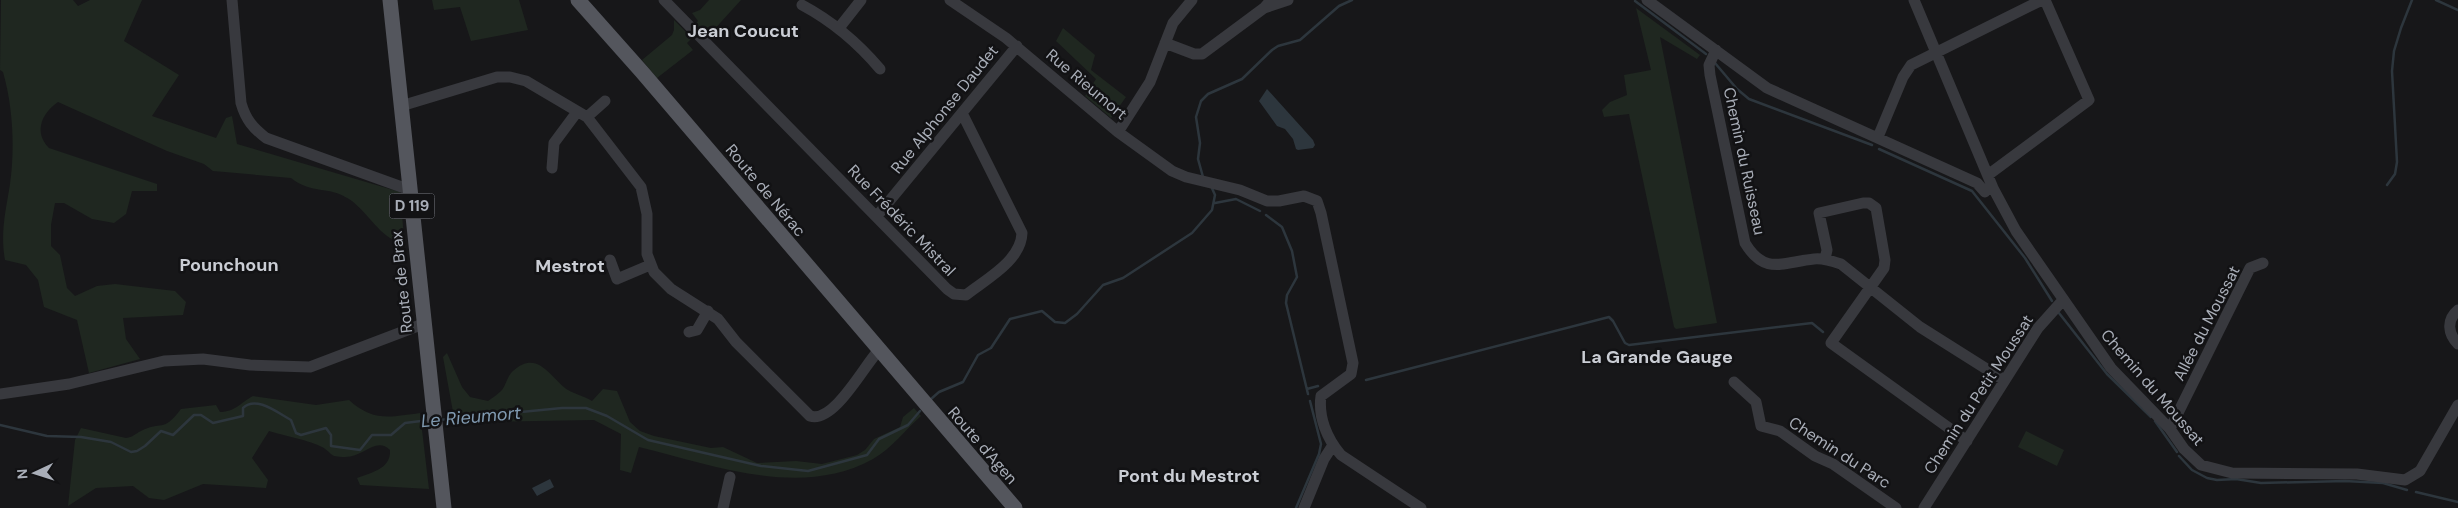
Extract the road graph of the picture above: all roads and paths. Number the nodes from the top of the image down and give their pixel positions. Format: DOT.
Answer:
graph roads {
  1 [pos="232,0"];
  2 [pos="390,0"];
  3 [pos="578,0"];
  4 [pos="664,0"];
  5 [pos="861,0"];
  6 [pos="950,0"];
  7 [pos="1192,0"];
  8 [pos="1288,0"];
  9 [pos="1647,0"];
  10 [pos="1914,0"];
  11 [pos="2043,0"];
  12 [pos="1268,4"];
  13 [pos="802,5"];
  14 [pos="839,28"];
  15 [pos="1166,43"];
  16 [pos="1017,46"];
  17 [pos="1716,50"];
  18 [pos="1936,53"];
  19 [pos="880,69"];
  20 [pos="605,101"];
  21 [pos="402,106"];
  22 [pos="962,113"];
  23 [pos="582,114"];
  24 [pos="1118,132"];
  25 [pos="1878,137"];
  26 [pos="552,168"];
  27 [pos="1988,175"];
  28 [pos="410,190"];
  29 [pos="1986,192"];
  30 [pos="878,216"];
  31 [pos="1825,259"];
  32 [pos="610,260"];
  33 [pos="2263,263"];
  34 [pos="650,265"];
  35 [pos="1870,287"];
  36 [pos="2063,300"];
  37 [pos="2458,310"];
  38 [pos="708,311"];
  39 [pos="423,324"];
  40 [pos="689,332"];
  41 [pos="2458,344"];
  42 [pos="879,350"];
  43 [pos="2004,380"];
  44 [pos="1734,382"];
  45 [pos="0,394"];
  46 [pos="925,404"];
  47 [pos="2458,405"];
  48 [pos="2170,429"];
  49 [pos="1967,440"];
  50 [pos="1333,446"];
  51 [pos="730,477"];
  52 [pos="444,508"];
  53 [pos="723,508"];
  54 [pos="1014,508"];
  55 [pos="1304,508"];
  56 [pos="1421,508"];
  57 [pos="1896,508"];
  58 [pos="1924,508"];
  1 -- 28 [label="street"];
  2 -- 21 [label="main road, Route de Brax / D 119"];
  3 -- 42 [label="main road, Route de Nérac"];
  4 -- 30 [label="street, Rue Frédéric Mistral"];
  5 -- 14 [label="street"];
  6 -- 16 [label="street, Rue Rieumort"];
  7 -- 15 [label="street"];
  8 -- 12 [label="street"];
  9 -- 17 [label="street"];
  10 -- 18 [label="street, Chemin du Moussat"];
  11 -- 18 [label="street"];
  11 -- 27 [label="street"];
  12 -- 15 [label="street"];
  13 -- 14 [label="street"];
  14 -- 19 [label="street"];
  15 -- 24 [label="street"];
  16 -- 22 [label="street, Rue Alphonse Daudet"];
  16 -- 24 [label="street, Rue Rieumort"];
  17 -- 25 [label="street"];
  17 -- 31 [label="street, Chemin du Ruisseau"];
  18 -- 25 [label="street"];
  18 -- 27 [label="street, Chemin du Moussat"];
  20 -- 23 [label="street"];
  21 -- 23 [label="street"];
  21 -- 28 [label="main road, Route de Brax / D 119"];
  22 -- 30 [label="street, Rue Alphonse Daudet"];
  22 -- 30 [label="street, Rue Frédéric Mistral"];
  23 -- 26 [label="street"];
  23 -- 34 [label="street"];
  24 -- 50 [label="street, Rue Rieumort"];
  25 -- 29 [label="street"];
  27 -- 36 [label="street, Chemin du Moussat"];
  28 -- 39 [label="main road, Route de Brax / D 119"];
  31 -- 35 [label="street"];
  31 -- 35 [label="street"];
  32 -- 34 [label="street"];
  33 -- 48 [label="street, Allée du Moussat"];
  34 -- 38 [label="street"];
  35 -- 43 [label="street"];
  35 -- 49 [label="street"];
  36 -- 43 [label="street, Chemin du Petit Moussat"];
  36 -- 48 [label="street, Chemin du Moussat"];
  37 -- 41 [label="street"];
  38 -- 40 [label="street"];
  38 -- 42 [label="street"];
  39 -- 45 [label="street"];
  39 -- 52 [label="main road, Route de Brax / D 119"];
  42 -- 46 [label="main road, Route de Nérac"];
  43 -- 49 [label="street, Chemin du Petit Moussat"];
  44 -- 57 [label="street, Chemin du Parc"];
  46 -- 54 [label="main road, Route d'Agen"];
  47 -- 48 [label="street, Chemin du Moussat"];
  49 -- 58 [label="street, Chemin du Petit Moussat"];
  50 -- 55 [label="street"];
  50 -- 56 [label="street"];
  51 -- 53 [label="street"];
}
